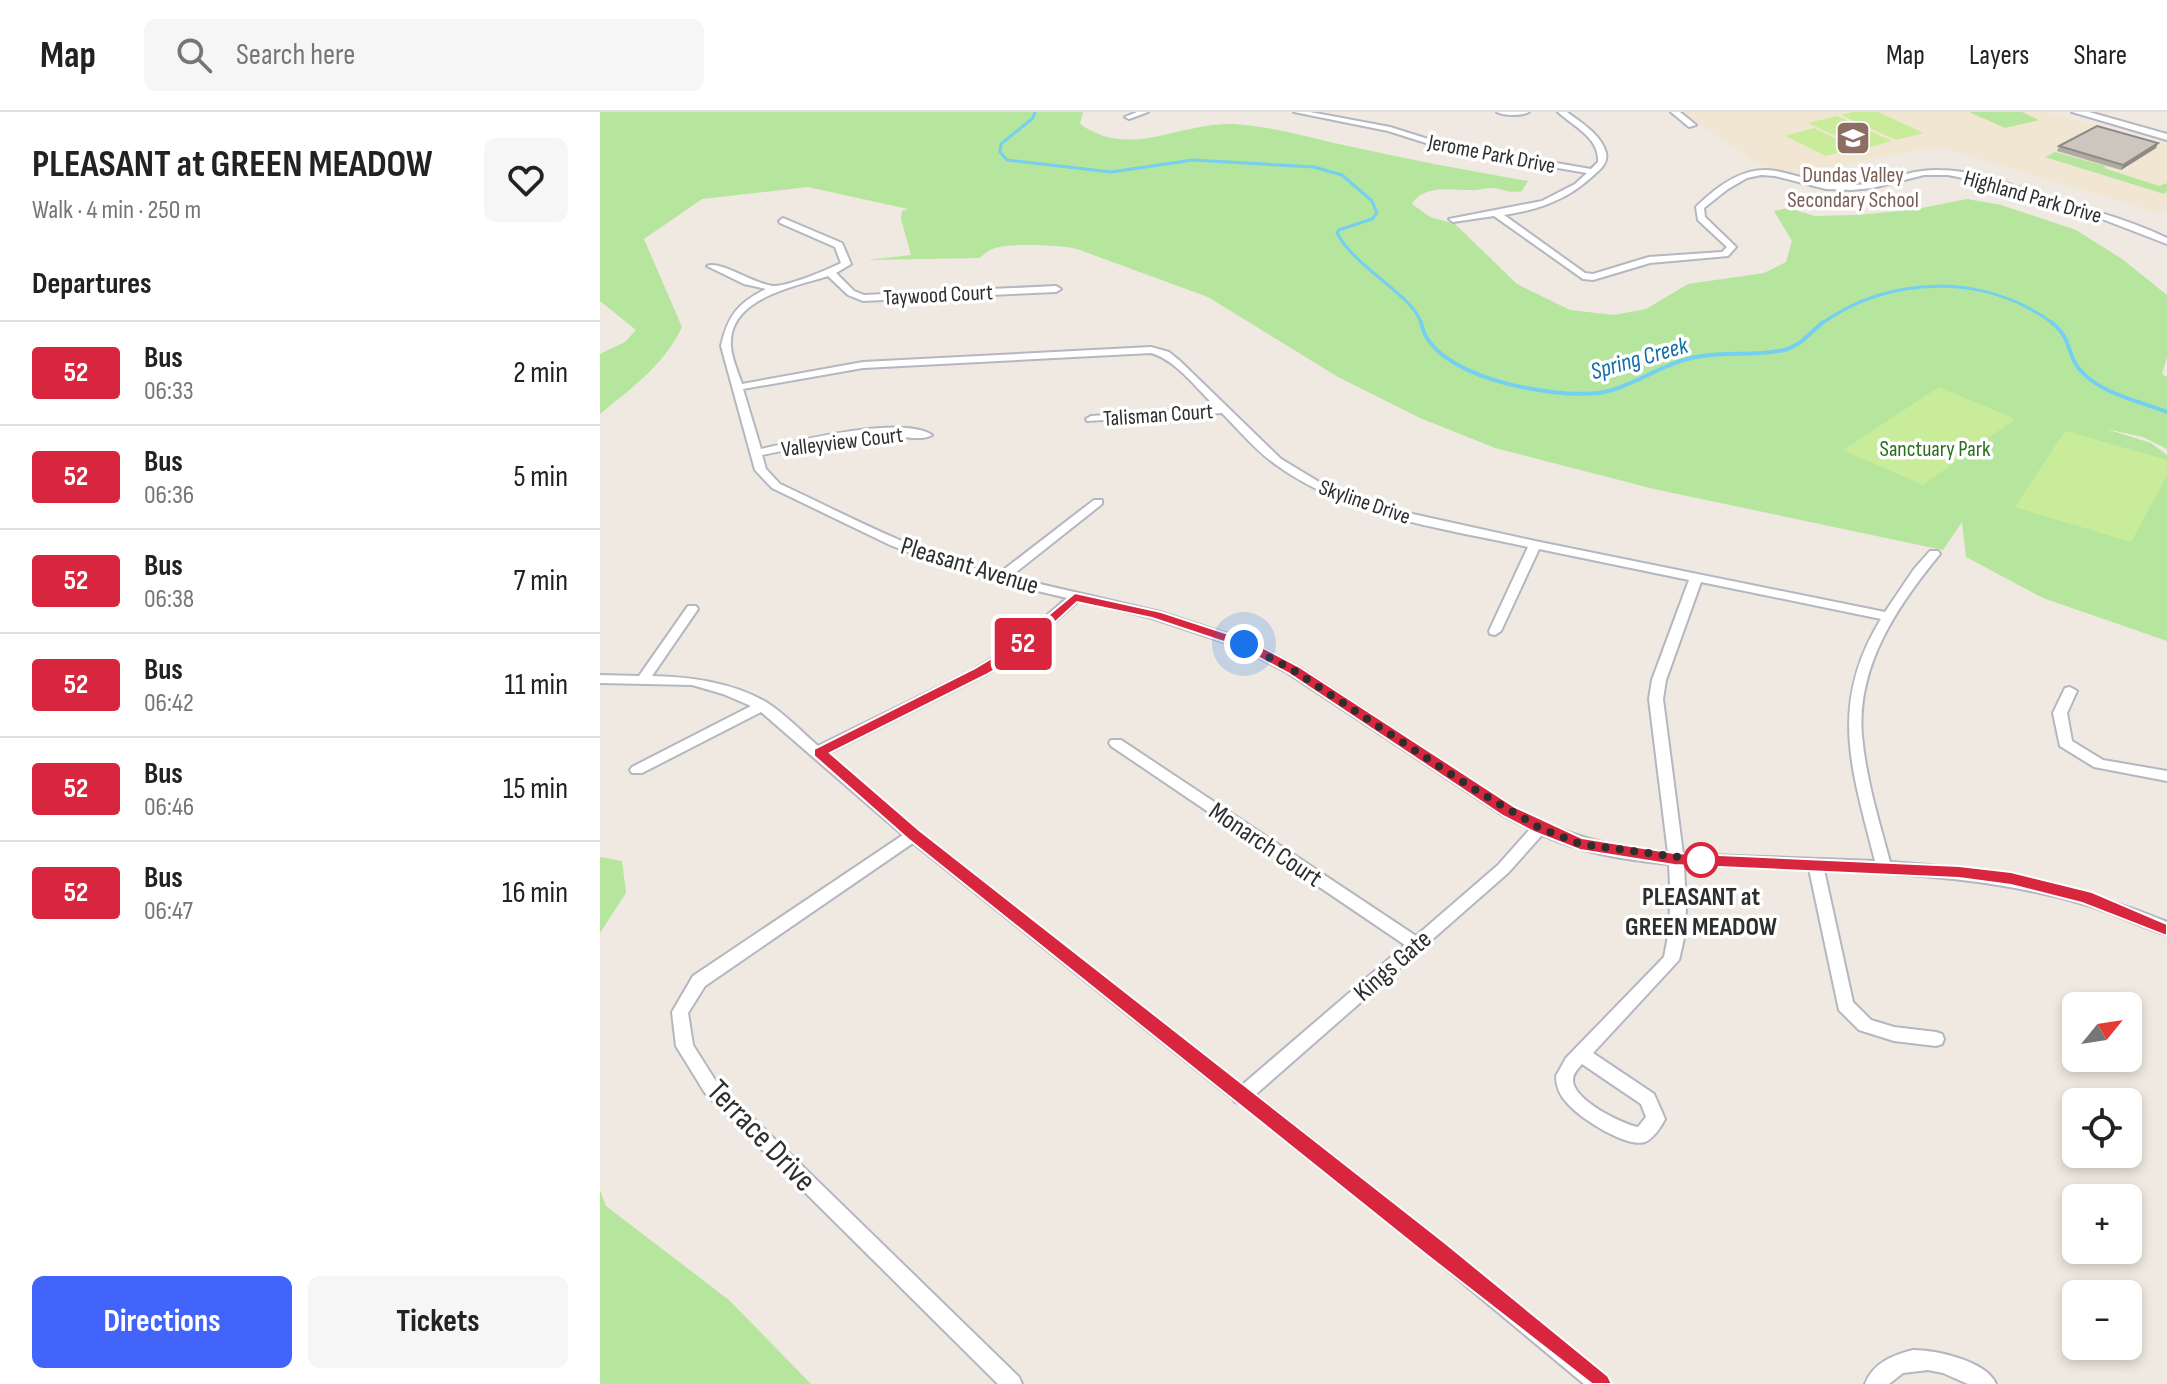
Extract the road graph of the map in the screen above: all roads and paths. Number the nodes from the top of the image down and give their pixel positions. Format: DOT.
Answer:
graph roads {
  1 [pos="1144,112"];
  2 [pos="1298,112"];
  3 [pos="1501,112"];
  4 [pos="1525,112"];
  5 [pos="1562,112"];
  6 [pos="1675,112"];
  7 [pos="2077,112"];
  8 [pos="1129,117"];
  9 [pos="1692,125"];
  10 [pos="2167,137"];
  11 [pos="1593,172"];
  12 [pos="1495,213"];
  13 [pos="1453,219"];
  14 [pos="783,221"];
  15 [pos="2167,241"];
  16 [pos="712,266"];
  17 [pos="834,270"];
  18 [pos="776,289"];
  19 [pos="1056,289"];
  20 [pos="740,387"];
  21 [pos="1225,410"];
  22 [pos="1091,419"];
  23 [pos="927,435"];
  24 [pos="758,453"];
  25 [pos="1098,502"];
  26 [pos="1535,545"];
  27 [pos="1934,554"];
  28 [pos="1001,578"];
  29 [pos="1696,578"];
  30 [pos="1075,597"];
  31 [pos="692,609"];
  32 [pos="1888,616"];
  33 [pos="1495,631"];
  34 [pos="644,678"];
  35 [pos="600,679"];
  36 [pos="2070,691"];
  37 [pos="762,706"];
  38 [pos="1116,743"];
  39 [pos="819,752"];
  40 [pos="637,770"];
  41 [pos="2167,776"];
  42 [pos="1540,828"];
  43 [pos="913,835"];
  44 [pos="1674,859"];
  45 [pos="1815,864"];
  46 [pos="1884,868"];
  47 [pos="2167,929"];
  48 [pos="1416,944"];
  49 [pos="1936,1039"];
  50 [pos="1581,1054"];
  51 [pos="1241,1097"];
  52 [pos="1012,1384"];
  53 [pos="1600,1384"];
  54 [pos="1875,1384"];
  55 [pos="1986,1384"];
  1 -- 8 [label="street"];
  2 -- 11 [label="street, Jerome Park Drive"];
  3 -- 4 [label="street"];
  5 -- 11 [label="street"];
  6 -- 9 [label="street"];
  7 -- 10 [label="main road"];
  11 -- 12 [label="street"];
  12 -- 13 [label="street"];
  12 -- 15 [label="street, Highland Park Drive"];
  14 -- 17 [label="street"];
  16 -- 18 [label="street"];
  17 -- 18 [label="street, Pleasant Avenue"];
  17 -- 19 [label="street, Taywood Court"];
  18 -- 20 [label="street, Pleasant Avenue"];
  20 -- 21 [label="street, Skyline Drive"];
  20 -- 24 [label="street, Pleasant Avenue"];
  21 -- 22 [label="street, Talisman Court"];
  21 -- 26 [label="street, Skyline Drive"];
  23 -- 24 [label="street, Valleyview Court"];
  24 -- 28 [label="street, Pleasant Avenue"];
  25 -- 28 [label="street"];
  26 -- 29 [label="street, Skyline Drive"];
  26 -- 33 [label="street"];
  27 -- 32 [label="street"];
  28 -- 30 [label="street, Pleasant Avenue"];
  29 -- 32 [label="street, Skyline Drive"];
  29 -- 44 [label="street"];
  30 -- 39 [label="street"];
  30 -- 42 [label="street, Pleasant Avenue"];
  31 -- 34 [label="street"];
  32 -- 46 [label="street"];
  34 -- 35 [label="street"];
  34 -- 37 [label="street"];
  36 -- 41 [label="street"];
  37 -- 39 [label="street"];
  37 -- 40 [label="street"];
  38 -- 48 [label="street, Monarch Court"];
  39 -- 43 [label="street"];
  42 -- 44 [label="street, Pleasant Avenue"];
  42 -- 48 [label="street, Kings Gate"];
  43 -- 51 [label="street"];
  43 -- 52 [label="street, Terrace Drive"];
  44 -- 45 [label="street, Pleasant Avenue"];
  44 -- 50 [label="street"];
  45 -- 46 [label="street, Pleasant Avenue"];
  45 -- 49 [label="street"];
  46 -- 47 [label="street, Pleasant Avenue"];
  48 -- 51 [label="street, Kings Gate"];
  50 -- 50 [label="street"];
  51 -- 53 [label="street"];
  54 -- 55 [label="street"];
}
